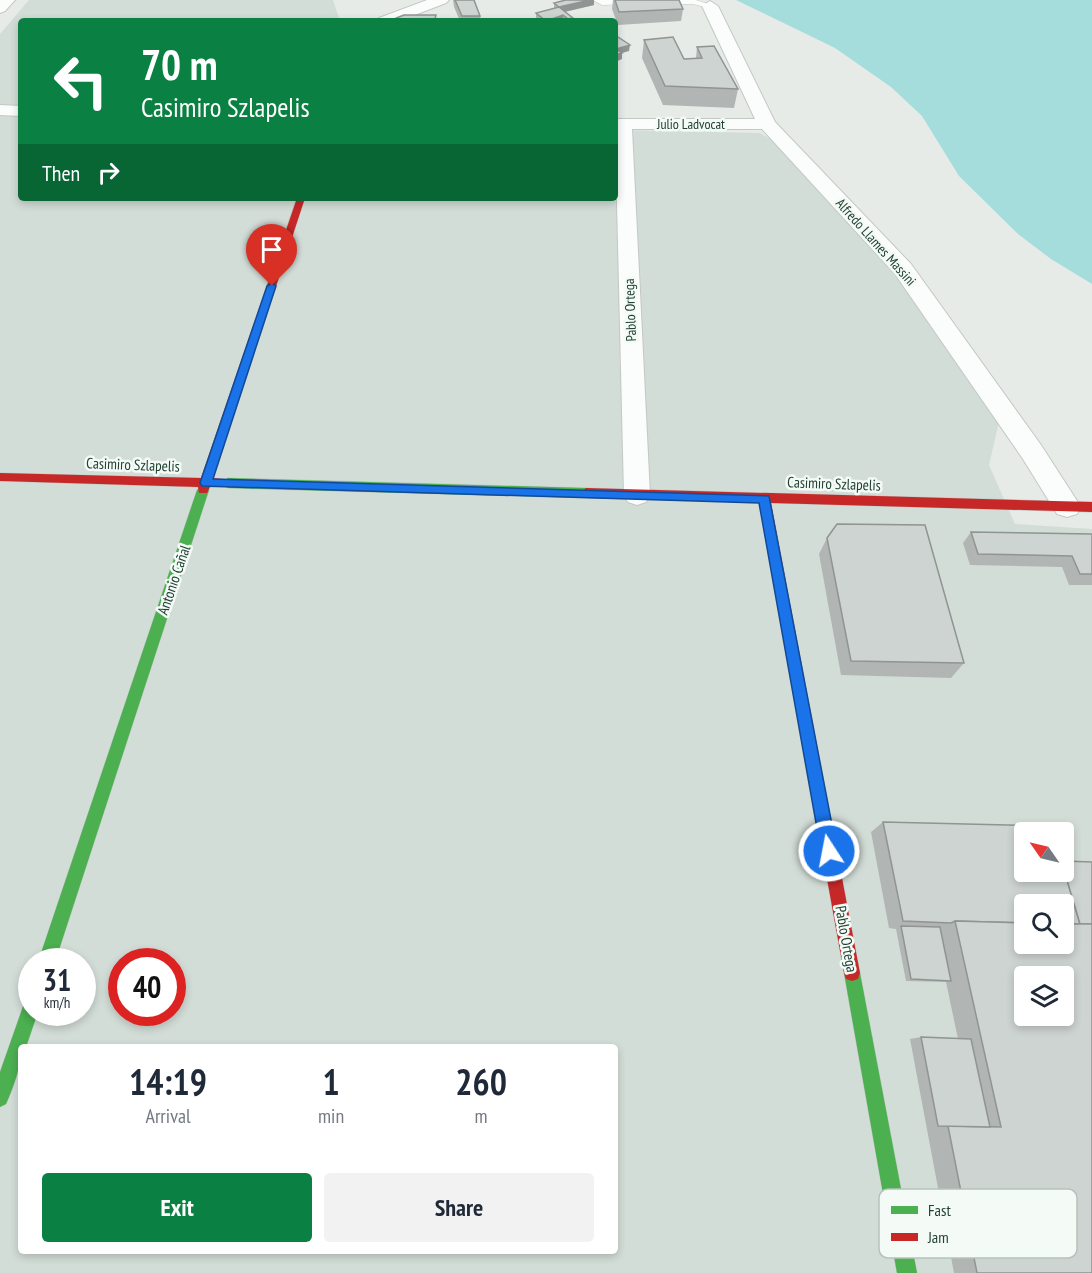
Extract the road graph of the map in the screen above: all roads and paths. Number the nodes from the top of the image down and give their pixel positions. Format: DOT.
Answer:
graph roads {
  1 [pos="7,0"];
  2 [pos="441,0"];
  3 [pos="597,0"];
  4 [pos="710,6"];
  5 [pos="0,8"];
  6 [pos="393,18"];
  7 [pos="0,110"];
  8 [pos="18,111"];
  9 [pos="619,124"];
  10 [pos="767,124"];
  11 [pos="300,201"];
  12 [pos="0,477"];
  13 [pos="206,483"];
  14 [pos="637,495"];
  15 [pos="764,499"];
  16 [pos="1067,507"];
  17 [pos="1092,507"];
  18 [pos="51,948"];
  19 [pos="25,1026"];
  20 [pos="18,1044"];
  21 [pos="18,1045"];
  22 [pos="0,1098"];
  23 [pos="891,1189"];
  24 [pos="904,1258"];
  25 [pos="907,1273"];
  1 -- 5 [label="street"];
  2 -- 6 [label="street"];
  3 -- 4 [label="lane"];
  4 -- 10 [label="street, Alfredo Llames Massini"];
  7 -- 8 [label="street"];
  9 -- 10 [label="street, Julio Ladvocat"];
  9 -- 14 [label="street, Pablo Ortega"];
  10 -- 16 [label="street, Alfredo Llames Massini"];
  11 -- 13 [label="street, Antonio Cañal"];
  12 -- 13 [label="street, Casimiro Szlapelis"];
  13 -- 14 [label="street, Casimiro Szlapelis"];
  13 -- 18 [label="street, Antonio Cañal"];
  14 -- 15 [label="street, Casimiro Szlapelis"];
  15 -- 16 [label="street, Casimiro Szlapelis"];
  15 -- 23 [label="street, Pablo Ortega"];
  16 -- 17 [label="street, Casimiro Szlapelis"];
  19 -- 20 [label="street"];
  21 -- 22 [label="street"];
  24 -- 25 [label="street, Pablo Ortega"];
}
